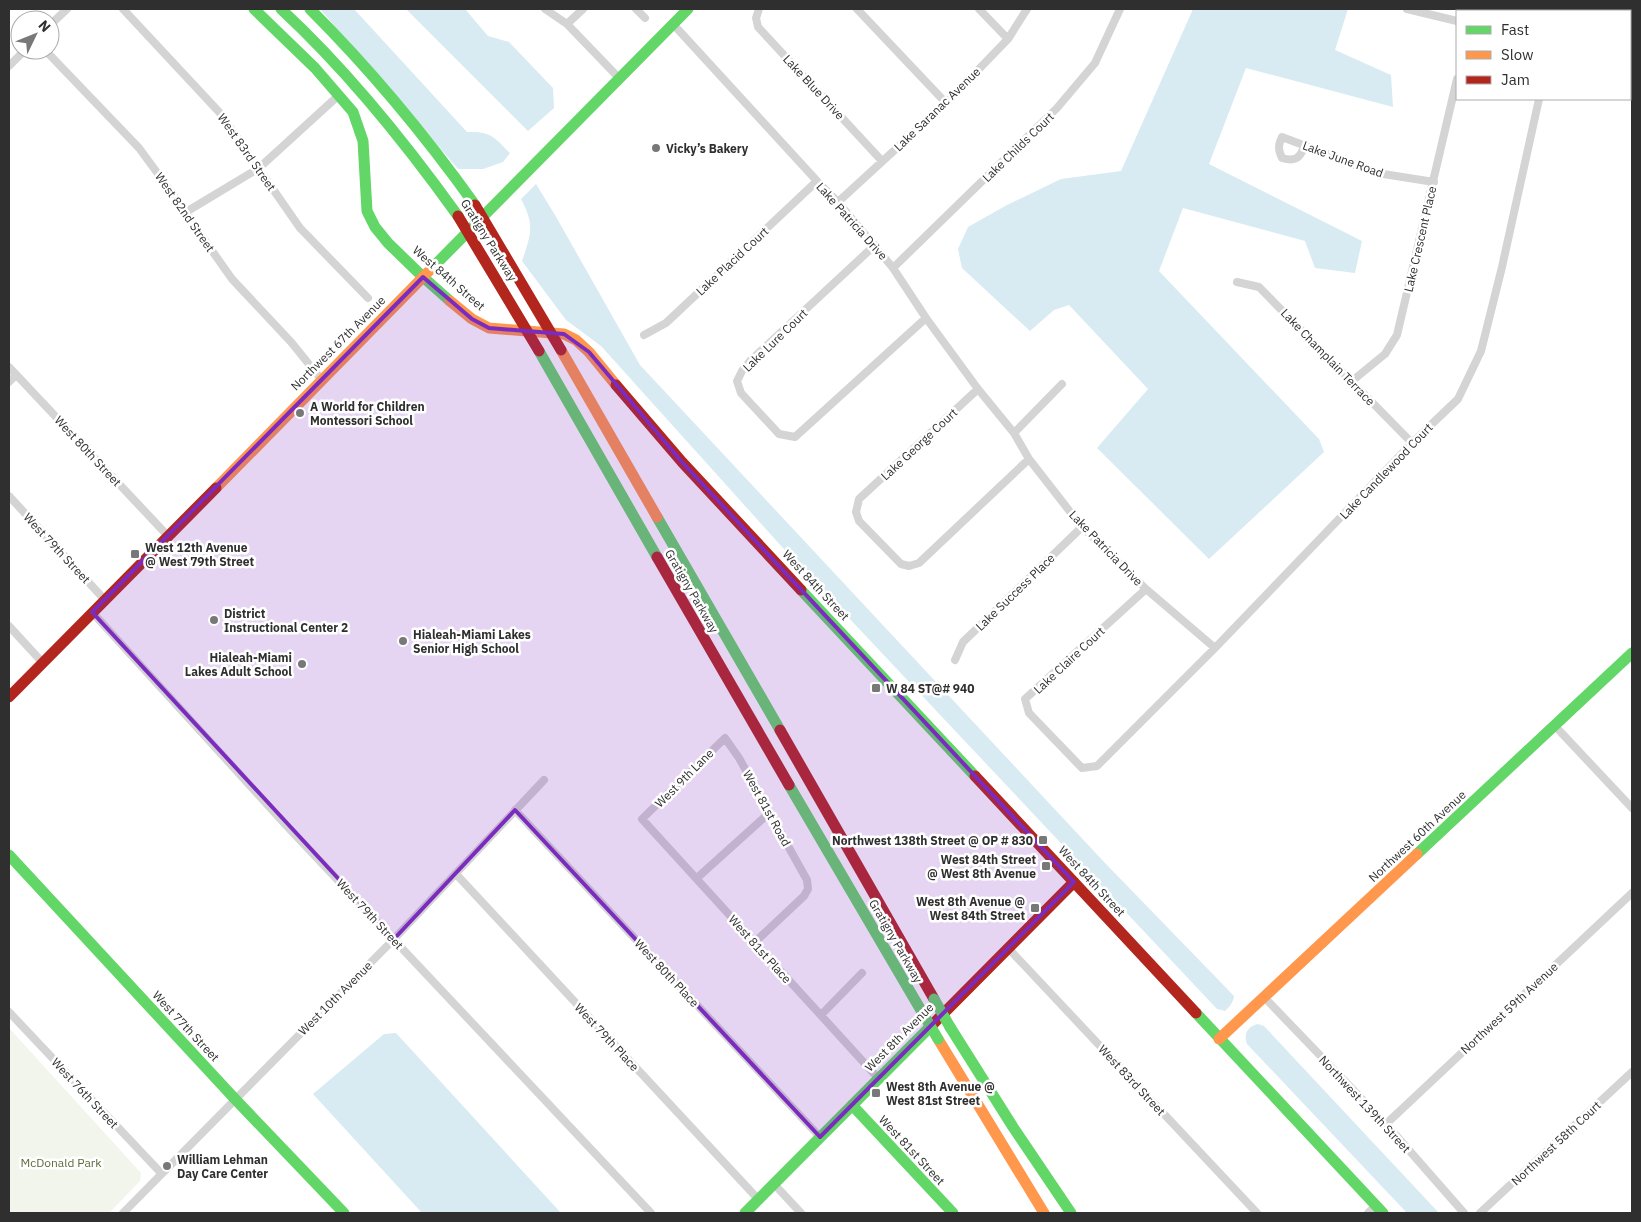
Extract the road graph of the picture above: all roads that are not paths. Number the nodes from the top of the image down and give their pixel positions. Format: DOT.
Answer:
graph roads {
  1 [pos="123,9"];
  2 [pos="254,9"];
  3 [pos="282,9"];
  4 [pos="310,9"];
  5 [pos="545,9"];
  6 [pos="583,9"];
  7 [pos="636,9"];
  8 [pos="688,9"];
  9 [pos="759,9"];
  10 [pos="857,9"];
  11 [pos="979,9"];
  12 [pos="1028,9"];
  13 [pos="1120,9"];
  14 [pos="1407,9"];
  15 [pos="645,18"];
  16 [pos="1456,21"];
  17 [pos="567,24"];
  18 [pos="673,24"];
  19 [pos="1008,39"];
  20 [pos="55,60"];
  21 [pos="619,78"];
  22 [pos="1456,83"];
  23 [pos="339,95"];
  24 [pos="1538,100"];
  25 [pos="946,103"];
  26 [pos="1305,145"];
  27 [pos="882,161"];
  28 [pos="260,168"];
  29 [pos="817,181"];
  30 [pos="1434,182"];
  31 [pos="838,202"];
  32 [pos="186,212"];
  33 [pos="875,245"];
  34 [pos="893,268"];
  35 [pos="423,277"];
  36 [pos="1238,282"];
  37 [pos="368,298"];
  38 [pos="926,318"];
  39 [pos="644,335"];
  40 [pos="9,367"];
  41 [pos="16,374"];
  42 [pos="321,379"];
  43 [pos="1352,381"];
  44 [pos="9,382"];
  45 [pos="1062,384"];
  46 [pos="978,390"];
  47 [pos="1014,433"];
  48 [pos="1412,443"];
  49 [pos="1029,459"];
  50 [pos="9,496"];
  51 [pos="1082,527"];
  52 [pos="167,535"];
  53 [pos="1146,589"];
  54 [pos="104,599"];
  55 [pos="92,612"];
  56 [pos="9,626"];
  57 [pos="1215,648"];
  58 [pos="1632,653"];
  59 [pos="955,660"];
  60 [pos="42,662"];
  61 [pos="9,697"];
  62 [pos="1555,726"];
  63 [pos="725,738"];
  64 [pos="1097,766"];
  65 [pos="544,780"];
  66 [pos="1632,808"];
  67 [pos="515,810"];
  68 [pos="769,813"];
  69 [pos="642,819"];
  70 [pos="9,855"];
  71 [pos="456,874"];
  72 [pos="697,878"];
  73 [pos="1074,882"];
  74 [pos="1632,893"];
  75 [pos="394,939"];
  76 [pos="754,943"];
  77 [pos="1008,948"];
  78 [pos="862,973"];
  79 [pos="1264,997"];
  80 [pos="9,1012"];
  81 [pos="821,1015"];
  82 [pos="1219,1039"];
  83 [pos="1632,1072"];
  84 [pos="878,1078"];
  85 [pos="235,1099"];
  86 [pos="852,1105"];
  87 [pos="1386,1124"];
  88 [pos="820,1137"];
  89 [pos="161,1174"];
  90 [pos="774,1184"];
  91 [pos="758,1199"];
  92 [pos="1376,1210"];
  93 [pos="123,1213"];
  94 [pos="344,1213"];
  95 [pos="652,1213"];
  96 [pos="745,1213"];
  97 [pos="801,1213"];
  98 [pos="953,1213"];
  99 [pos="1044,1213"];
  100 [pos="1072,1213"];
  101 [pos="1257,1213"];
  102 [pos="1464,1213"];
  103 [pos="1480,1213"];
  1 -- 28 [label="street, West 83rd Street"];
  2 -- 23 [label="main road, West 84th Street"];
  3 -- 99 [label="main road, Gratigny Parkway, bridge"];
  4 -- 100 [label="main road, Gratigny Parkway, bridge"];
  5 -- 17 [label="street"];
  6 -- 17 [label="street"];
  7 -- 15 [label="street"];
  8 -- 18 [label="main road, Northwest 67th Avenue"];
  9 -- 27 [label="street, Lake Blue Drive"];
  10 -- 25 [label="street"];
  11 -- 19 [label="street"];
  12 -- 19 [label="street, Lake Saranac Avenue"];
  13 -- 34 [label="street, Lake Childs Court"];
  14 -- 16 [label="street"];
  17 -- 21 [label="street"];
  18 -- 21 [label="main road, Northwest 67th Avenue"];
  18 -- 29 [label="street, Lake Patricia Drive"];
  19 -- 25 [label="street, Lake Saranac Avenue"];
  20 -- 32 [label="street, West 82nd Street"];
  21 -- 35 [label="main road, Northwest 67th Avenue"];
  22 -- 30 [label="street, Lake Crescent Place"];
  23 -- 28 [label="street"];
  23 -- 35 [label="main road, West 84th Street"];
  24 -- 48 [label="street, Lake Candlewood Court"];
  25 -- 27 [label="street, Lake Saranac Avenue"];
  26 -- 26 [label="street, Lake June Road"];
  26 -- 30 [label="street, Lake June Road"];
  27 -- 31 [label="street, Lake Saranac Avenue"];
  28 -- 32 [label="street"];
  28 -- 37 [label="street, West 83rd Street"];
  29 -- 31 [label="street, Lake Patricia Drive"];
  29 -- 39 [label="street, Lake Placid Court"];
  30 -- 43 [label="street, Lake Crescent Place"];
  31 -- 33 [label="street, Lake Patricia Drive"];
  32 -- 42 [label="street, West 82nd Street"];
  33 -- 34 [label="street, Lake Patricia Drive"];
  33 -- 38 [label="street, Lake Lure Court"];
  34 -- 38 [label="street, Lake Patricia Drive"];
  35 -- 42 [label="main road, Northwest 67th Avenue"];
  35 -- 73 [label="main road, West 84th Street"];
  36 -- 43 [label="street, Lake Champlain Terrace"];
  38 -- 46 [label="street, Lake Patricia Drive"];
  40 -- 41 [label="street, West 80th Street"];
  41 -- 44 [label="street"];
  41 -- 52 [label="street, West 80th Street"];
  42 -- 52 [label="main road, Northwest 67th Avenue"];
  43 -- 48 [label="street, Lake Champlain Terrace"];
  45 -- 47 [label="street"];
  46 -- 47 [label="street, Lake Patricia Drive"];
  46 -- 49 [label="street, Lake George Court"];
  47 -- 49 [label="street, Lake Patricia Drive"];
  48 -- 57 [label="street, Lake Candlewood Court"];
  49 -- 51 [label="street, Lake Patricia Drive"];
  50 -- 54 [label="street, West 79th Street"];
  51 -- 53 [label="street, Lake Patricia Drive"];
  51 -- 59 [label="street, Lake Success Place"];
  52 -- 54 [label="main road, Northwest 67th Avenue"];
  53 -- 57 [label="street, Lake Patricia Drive"];
  53 -- 64 [label="street, Lake Claire Court"];
  54 -- 55 [label="main road, Northwest 67th Avenue"];
  55 -- 60 [label="main road, Northwest 67th Avenue"];
  55 -- 75 [label="street, West 79th Street"];
  56 -- 60 [label="street"];
  57 -- 64 [label="street, Lake Candlewood Court"];
  58 -- 62 [label="main road, Northwest 60th Avenue"];
  60 -- 61 [label="main road, Northwest 67th Avenue"];
  62 -- 66 [label="street"];
  62 -- 79 [label="main road, Northwest 60th Avenue"];
  63 -- 68 [label="street, West 81st Road"];
  63 -- 69 [label="street, West 9th Lane"];
  65 -- 67 [label="street, West 10th Avenue"];
  67 -- 71 [label="street, West 10th Avenue"];
  67 -- 88 [label="street, West 80th Place"];
  68 -- 72 [label="street"];
  68 -- 76 [label="street, West 81st Road"];
  69 -- 72 [label="street, West 81st Place"];
  70 -- 85 [label="main road, West 77th Street"];
  71 -- 75 [label="street, West 10th Avenue"];
  71 -- 91 [label="street, West 79th Place"];
  72 -- 76 [label="street, West 81st Place"];
  73 -- 77 [label="main road, West 8th Avenue"];
  73 -- 82 [label="main road, West 84th Street"];
  74 -- 87 [label="street, Northwest 59th Avenue"];
  75 -- 85 [label="street, West 10th Avenue"];
  75 -- 95 [label="street, West 79th Street"];
  76 -- 81 [label="street, West 81st Place"];
  77 -- 84 [label="main road, West 8th Avenue"];
  77 -- 101 [label="street, West 83rd Street"];
  78 -- 81 [label="street"];
  79 -- 82 [label="main road, Northwest 60th Avenue"];
  79 -- 87 [label="street, Northwest 139th Street"];
  80 -- 89 [label="street, West 76th Street"];
  81 -- 84 [label="street, West 81st Place"];
  82 -- 92 [label="main road, West 84th Street"];
  83 -- 103 [label="street, Northwest 58th Court"];
  84 -- 86 [label="main road, West 8th Avenue"];
  85 -- 89 [label="street, West 10th Avenue"];
  85 -- 94 [label="main road, West 77th Street"];
  86 -- 88 [label="main road, West 8th Avenue"];
  86 -- 98 [label="main road, West 81st Street"];
  87 -- 102 [label="street, Northwest 139th Street"];
  88 -- 90 [label="main road, West 8th Avenue"];
  89 -- 93 [label="street, West 10th Avenue"];
  90 -- 91 [label="main road, West 8th Avenue"];
  90 -- 97 [label="street"];
  91 -- 96 [label="main road, West 8th Avenue"];
}
